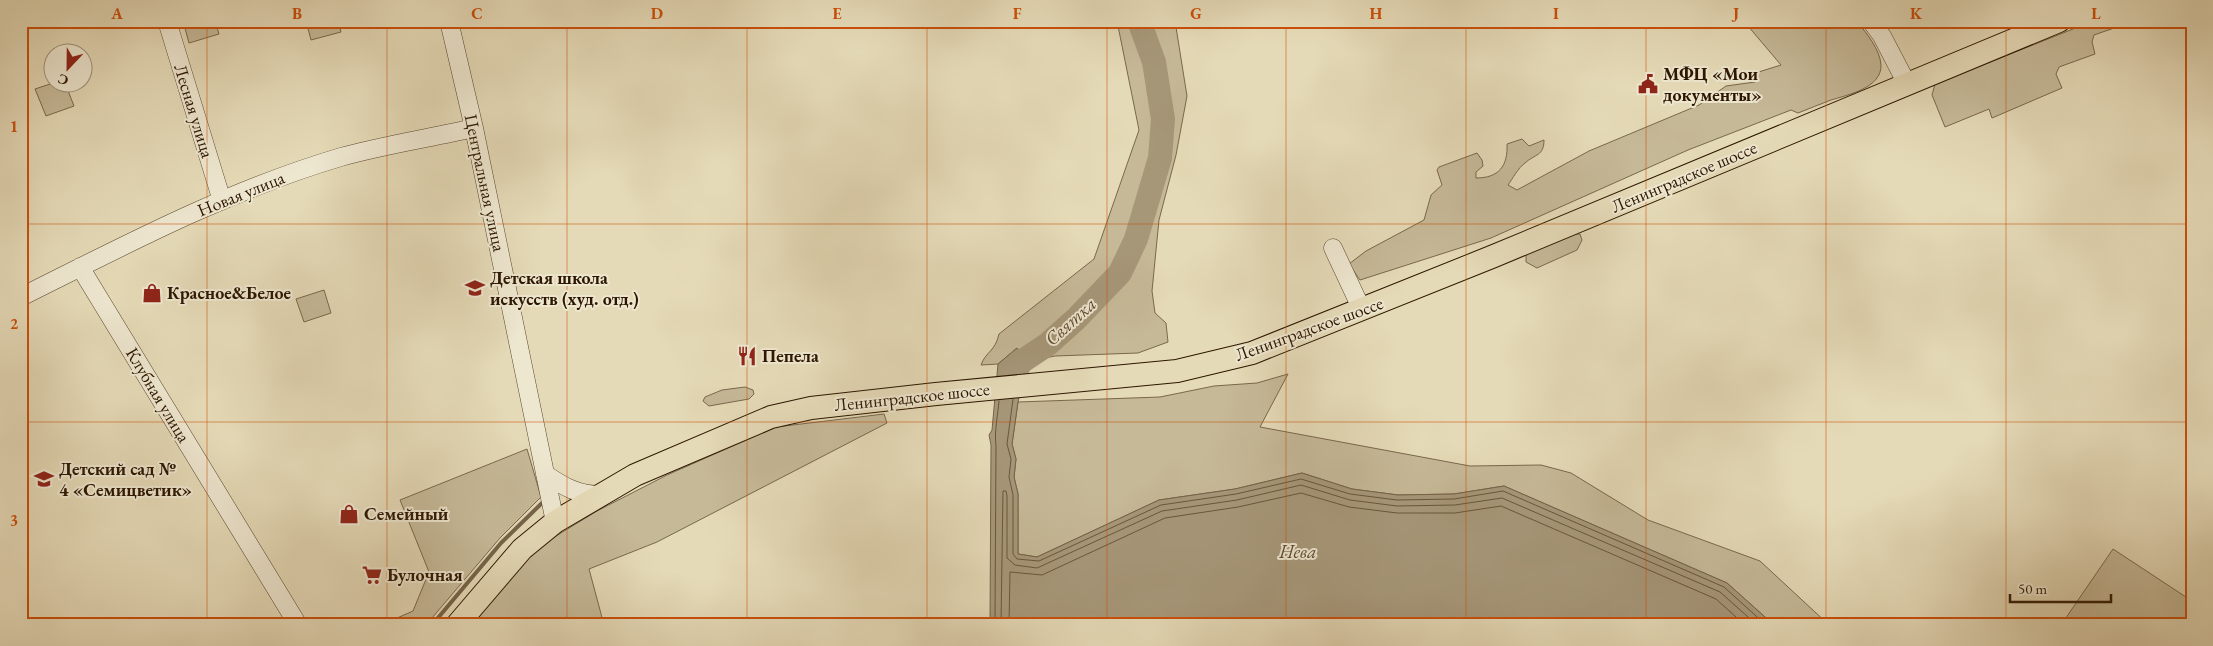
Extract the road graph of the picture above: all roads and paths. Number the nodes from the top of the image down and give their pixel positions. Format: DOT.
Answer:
graph roads {
  1 [pos="167,21"];
  2 [pos="449,21"];
  3 [pos="1871,21"];
  4 [pos="2059,21"];
  5 [pos="1907,84"];
  6 [pos="474,128"];
  7 [pos="222,201"];
  8 [pos="1333,248"];
  9 [pos="80,268"];
  10 [pos="21,297"];
  11 [pos="1362,310"];
  12 [pos="545,474"];
  13 [pos="601,495"];
  14 [pos="555,522"];
  15 [pos="298,625"];
  16 [pos="457,625"];
  1 -- 7 [label="street, Лесная улица"];
  2 -- 6 [label="street, Центральная улица"];
  3 -- 5 [label="street"];
  4 -- 5 [label="main road, Ленинградское шоссе"];
  5 -- 11 [label="main road, Ленинградское шоссе"];
  6 -- 7 [label="street, Новая улица"];
  6 -- 12 [label="street, Центральная улица"];
  7 -- 9 [label="street, Новая улица"];
  8 -- 11 [label="street"];
  9 -- 10 [label="street, Новая улица"];
  9 -- 15 [label="street, Клубная улица"];
  11 -- 13 [label="main road, Ленинградское шоссе"];
  12 -- 13 [label="street"];
  12 -- 14 [label="street, Центральная улица"];
  13 -- 14 [label="main road, Ленинградское шоссе"];
  14 -- 16 [label="main road, Ленинградское шоссе"];
}
